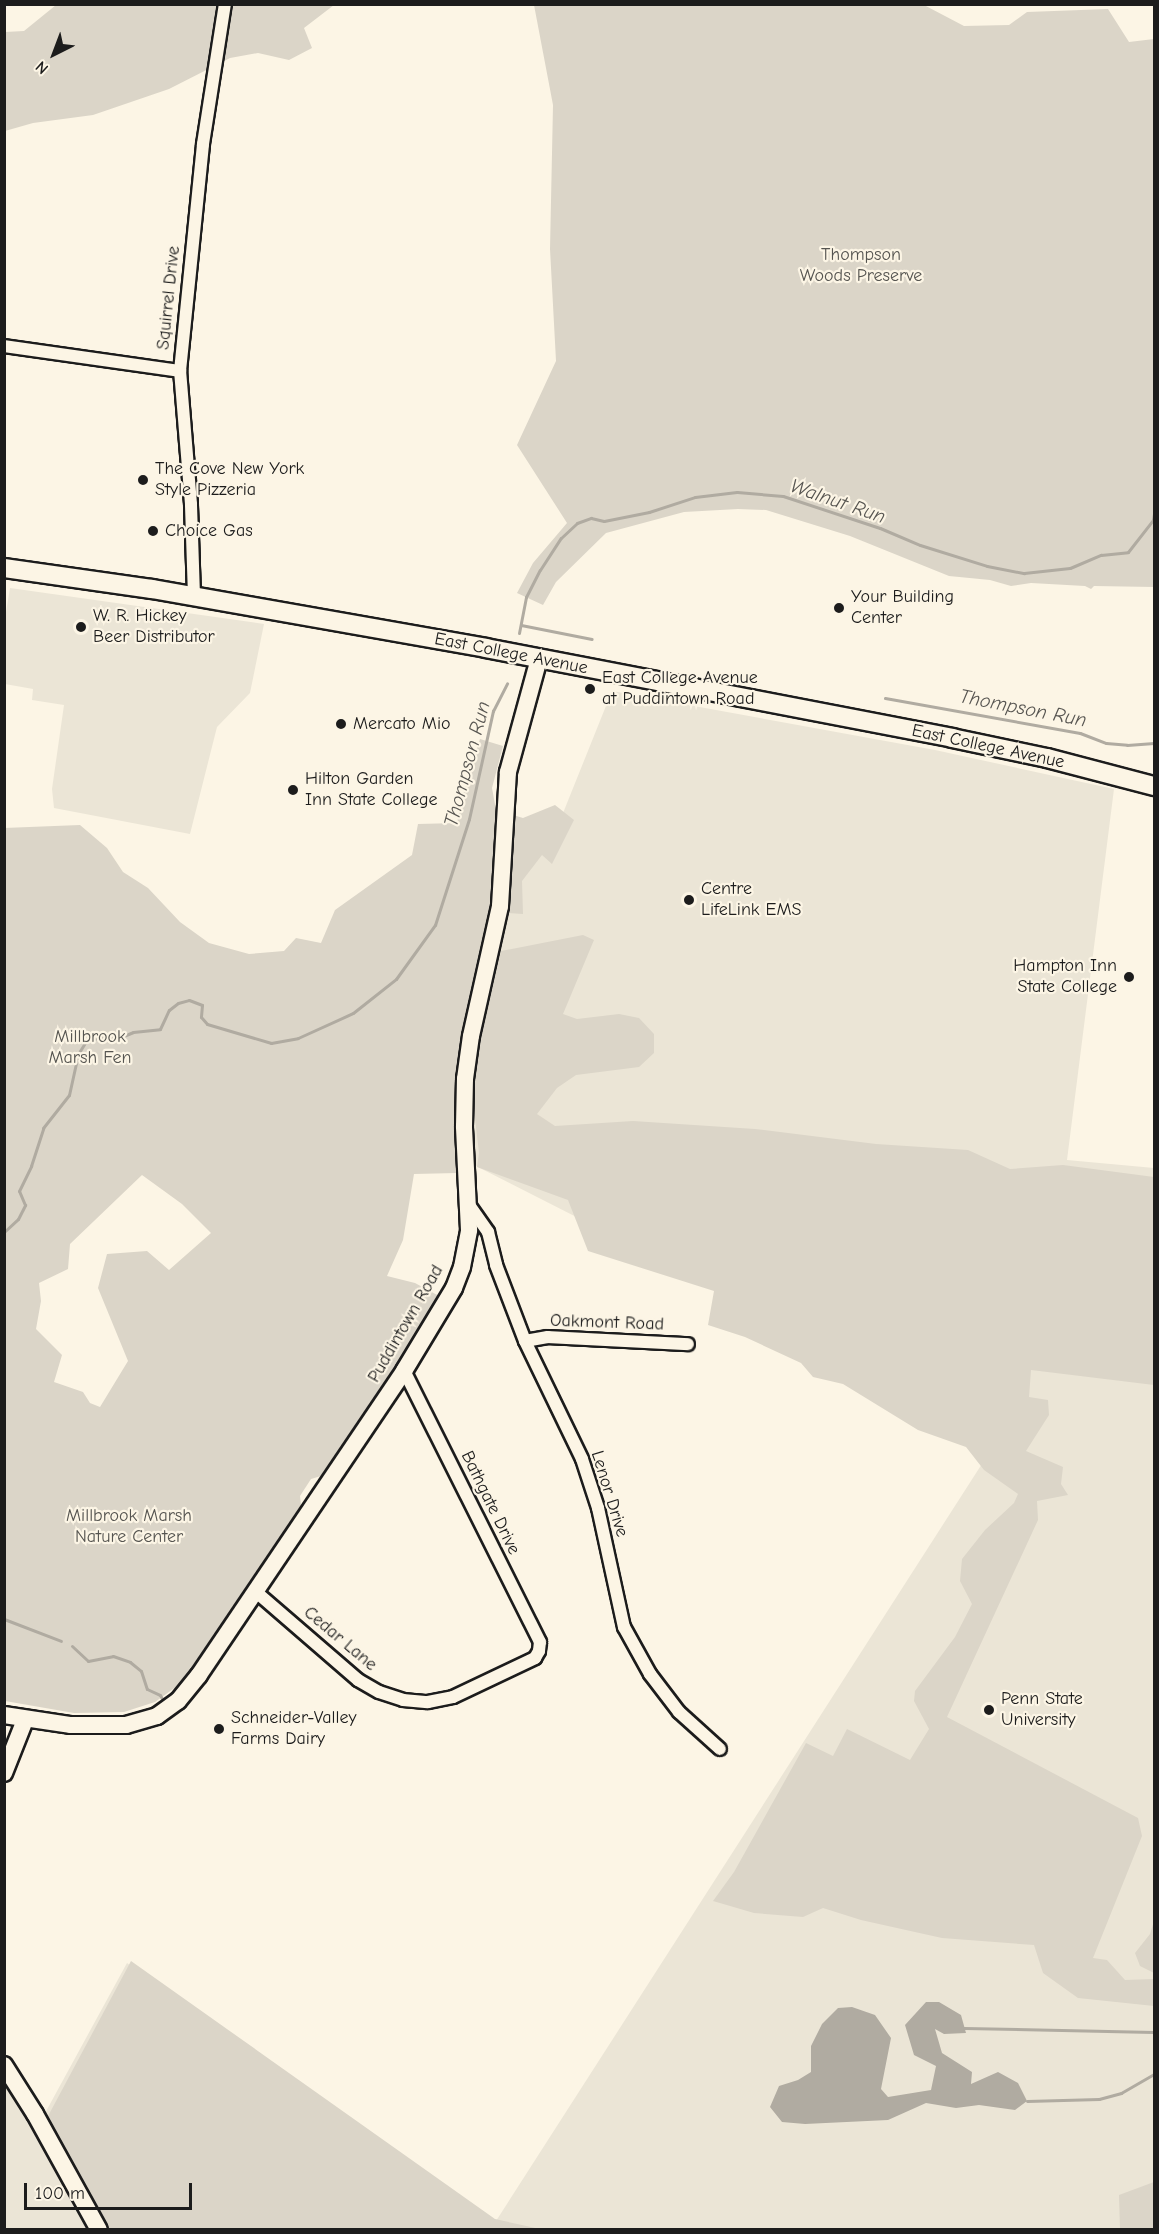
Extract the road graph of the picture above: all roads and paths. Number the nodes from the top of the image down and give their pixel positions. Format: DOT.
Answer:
graph roads {
  1 [pos="225,4"];
  2 [pos="4,346"];
  3 [pos="180,371"];
  4 [pos="4,568"];
  5 [pos="194,596"];
  6 [pos="539,659"];
  7 [pos="1155,786"];
  8 [pos="467,1202"];
  9 [pos="525,1341"];
  10 [pos="688,1344"];
  11 [pos="404,1371"];
  12 [pos="255,1591"];
  13 [pos="539,1652"];
  14 [pos="4,1715"];
  15 [pos="25,1720"];
  16 [pos="720,1749"];
  17 [pos="4,1773"];
  18 [pos="4,2065"];
  19 [pos="99,2229"];
  1 -- 3 [label="street, Squirrel Drive"];
  2 -- 3 [label="street"];
  3 -- 5 [label="street, Squirrel Drive"];
  4 -- 5 [label="main road, East College Avenue"];
  5 -- 6 [label="main road, East College Avenue"];
  6 -- 7 [label="main road, East College Avenue"];
  6 -- 8 [label="street, Puddintown Road"];
  8 -- 9 [label="street, Lenor Drive"];
  8 -- 11 [label="street, Puddintown Road"];
  9 -- 10 [label="street, Oakmont Road"];
  9 -- 16 [label="street, Lenor Drive"];
  11 -- 12 [label="street, Puddintown Road"];
  11 -- 13 [label="street, Bathgate Drive"];
  12 -- 13 [label="street, Cedar Lane"];
  12 -- 15 [label="street, Puddintown Road"];
  14 -- 15 [label="street, Puddintown Road"];
  15 -- 17 [label="street"];
  18 -- 19 [label="street"];
}
